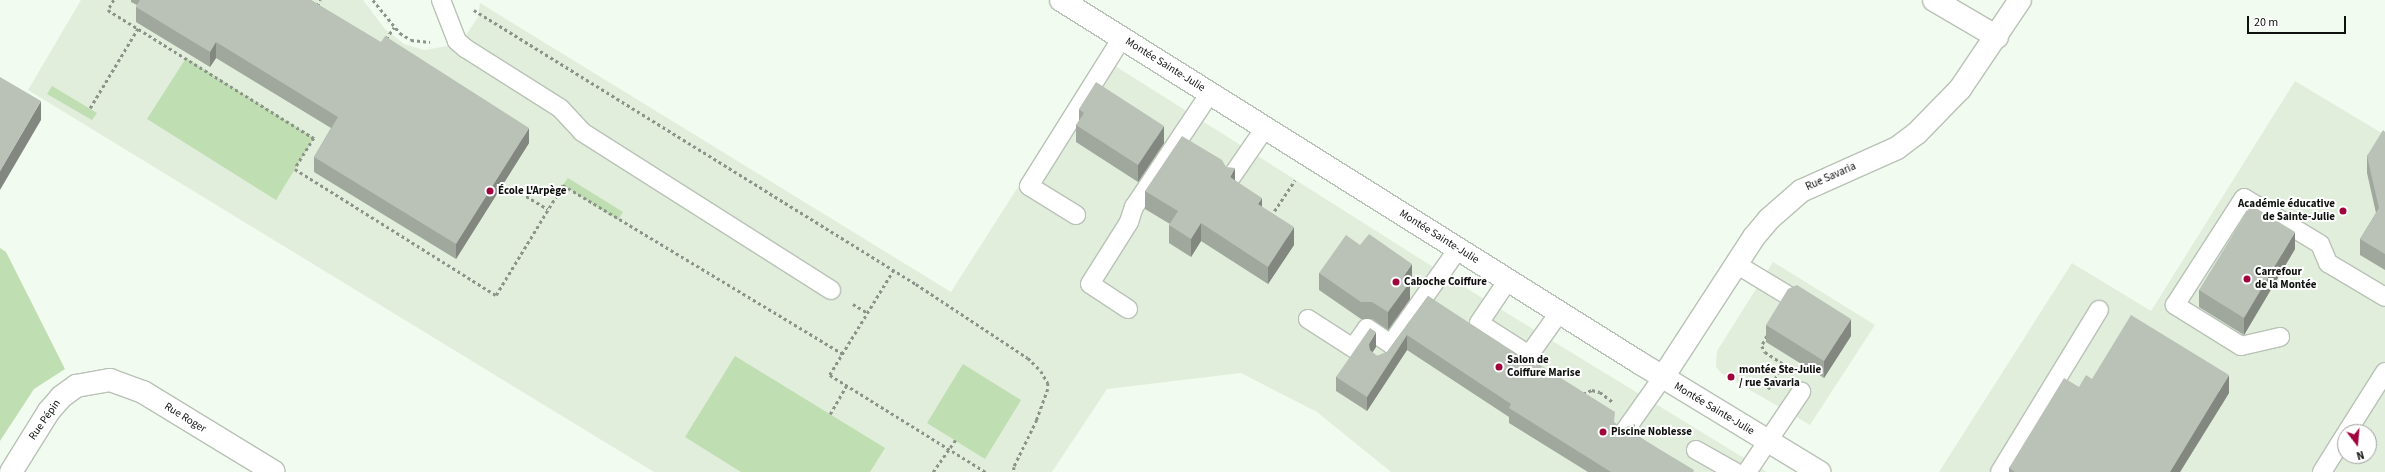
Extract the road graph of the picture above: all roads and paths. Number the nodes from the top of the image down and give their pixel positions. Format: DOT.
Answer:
graph roads {
  1 [pos="114,0"];
  2 [pos="320,0"];
  3 [pos="373,0"];
  4 [pos="441,0"];
  5 [pos="1061,0"];
  6 [pos="1934,0"];
  7 [pos="2020,0"];
  8 [pos="472,8"];
  9 [pos="314,10"];
  10 [pos="394,27"];
  11 [pos="138,28"];
  12 [pos="1997,37"];
  13 [pos="1122,38"];
  14 [pos="385,40"];
  15 [pos="424,43"];
  16 [pos="1210,93"];
  17 [pos="90,108"];
  18 [pos="1264,128"];
  19 [pos="1232,176"];
  20 [pos="1297,177"];
  21 [pos="516,190"];
  22 [pos="548,209"];
  23 [pos="1076,215"];
  24 [pos="1269,220"];
  25 [pos="1458,249"];
  26 [pos="1736,264"];
  27 [pos="894,270"];
  28 [pos="1508,280"];
  29 [pos="831,290"];
  30 [pos="1789,296"];
  31 [pos="2385,297"];
  32 [pos="850,301"];
  33 [pos="1128,309"];
  34 [pos="2099,310"];
  35 [pos="868,313"];
  36 [pos="1560,313"];
  37 [pos="1308,319"];
  38 [pos="1768,334"];
  39 [pos="2280,337"];
  40 [pos="1391,344"];
  41 [pos="843,354"];
  42 [pos="1379,360"];
  43 [pos="1784,364"];
  44 [pos="1793,370"];
  45 [pos="2385,372"];
  46 [pos="1663,377"];
  47 [pos="90,382"];
  48 [pos="846,386"];
  49 [pos="1802,392"];
  50 [pos="1764,396"];
  51 [pos="1580,398"];
  52 [pos="1613,402"];
  53 [pos="830,414"];
  54 [pos="2352,424"];
  55 [pos="1624,432"];
  56 [pos="955,440"];
  57 [pos="1769,442"];
  58 [pos="2337,448"];
  59 [pos="949,450"];
  60 [pos="1696,450"];
  61 [pos="11,472"];
  62 [pos="274,472"];
  63 [pos="933,472"];
  64 [pos="986,472"];
  65 [pos="1014,472"];
  66 [pos="1735,472"];
  67 [pos="1747,472"];
  68 [pos="1819,472"];
  69 [pos="2000,472"];
  70 [pos="2322,472"];
  1 -- 11 [label="path"];
  2 -- 9 [label="path"];
  3 -- 10 [label="path"];
  4 -- 29 [label="lane"];
  5 -- 13 [label="street, Montée Sainte-Julie"];
  6 -- 12 [label="street"];
  7 -- 12 [label="street, Rue Savaria"];
  8 -- 27 [label="path"];
  10 -- 14 [label="path"];
  10 -- 15 [label="path"];
  11 -- 17 [label="path"];
  11 -- 22 [label="path"];
  12 -- 26 [label="street, Rue Savaria"];
  13 -- 16 [label="street, Montée Sainte-Julie"];
  13 -- 23 [label="lane"];
  16 -- 18 [label="street, Montée Sainte-Julie"];
  16 -- 33 [label="lane"];
  18 -- 19 [label="lane"];
  18 -- 25 [label="street, Montée Sainte-Julie"];
  20 -- 24 [label="path"];
  21 -- 22 [label="path"];
  22 -- 41 [label="path"];
  25 -- 28 [label="street, Montée Sainte-Julie"];
  25 -- 40 [label="lane"];
  26 -- 30 [label="lane"];
  26 -- 46 [label="street, Rue Savaria"];
  27 -- 35 [label="path"];
  27 -- 65 [label="path"];
  28 -- 36 [label="street, Montée Sainte-Julie"];
  28 -- 36 [label="lane"];
  31 -- 39 [label="lane"];
  32 -- 35 [label="path"];
  34 -- 69 [label="lane"];
  35 -- 41 [label="path"];
  36 -- 46 [label="street, Montée Sainte-Julie"];
  37 -- 40 [label="lane"];
  38 -- 43 [label="path"];
  40 -- 42 [label="lane"];
  41 -- 48 [label="path"];
  43 -- 44 [label="path"];
  43 -- 50 [label="path"];
  45 -- 54 [label="lane"];
  46 -- 55 [label="lane"];
  46 -- 57 [label="street, Montée Sainte-Julie"];
  47 -- 61 [label="street, Rue Pépin"];
  47 -- 62 [label="street, Rue Roger"];
  48 -- 53 [label="path"];
  48 -- 59 [label="path"];
  49 -- 57 [label="lane"];
  51 -- 52 [label="path"];
  56 -- 59 [label="path"];
  57 -- 67 [label="lane"];
  57 -- 68 [label="street, Montée Sainte-Julie"];
  58 -- 70 [label="lane"];
  59 -- 63 [label="path"];
  59 -- 64 [label="path"];
  60 -- 66 [label="lane"];
}
